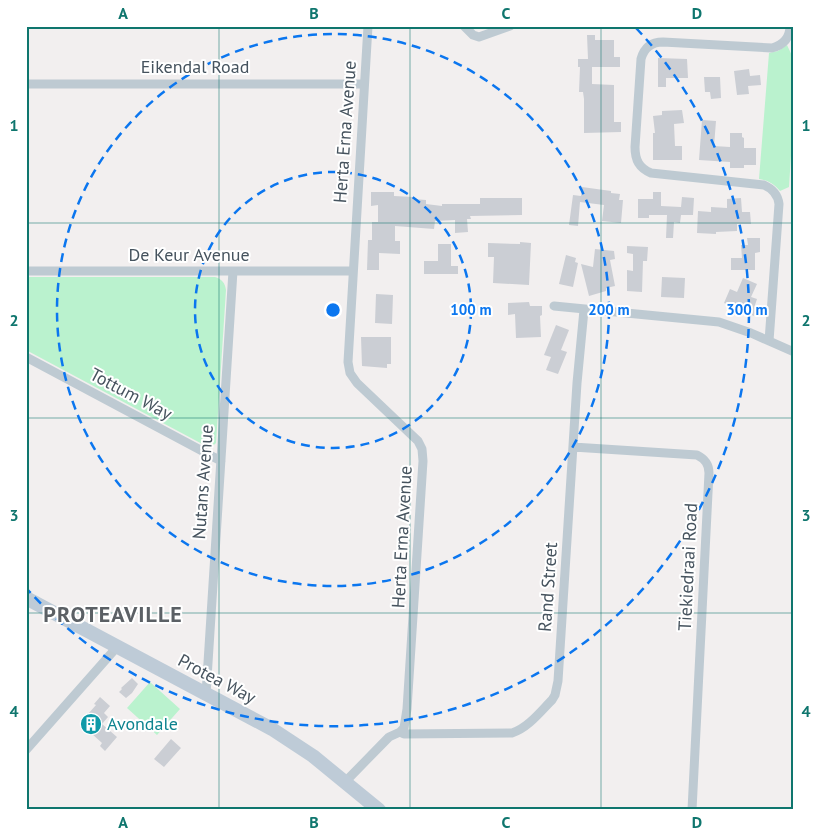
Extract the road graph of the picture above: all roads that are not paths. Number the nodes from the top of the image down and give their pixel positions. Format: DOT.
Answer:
graph roads {
  1 [pos="368,26"];
  2 [pos="464,26"];
  3 [pos="510,26"];
  4 [pos="790,26"];
  5 [pos="26,84"];
  6 [pos="364,84"];
  7 [pos="233,271"];
  8 [pos="353,271"];
  9 [pos="26,272"];
  10 [pos="554,306"];
  11 [pos="584,310"];
  12 [pos="769,341"];
  13 [pos="794,352"];
  14 [pos="26,356"];
  15 [pos="573,447"];
  16 [pos="221,461"];
  17 [pos="26,598"];
  18 [pos="117,647"];
  19 [pos="206,694"];
  20 [pos="400,732"];
  21 [pos="26,750"];
  22 [pos="345,782"];
  23 [pos="379,810"];
  24 [pos="692,810"];
  1 -- 6 [label="street, Herta Erna Avenue"];
  2 -- 3 [label="street"];
  4 -- 12 [label="street"];
  5 -- 6 [label="street, Eikendal Road"];
  6 -- 8 [label="street, Herta Erna Avenue"];
  7 -- 8 [label="street, De Keur Avenue"];
  7 -- 9 [label="street, De Keur Avenue"];
  7 -- 16 [label="street, Nutans Avenue"];
  8 -- 20 [label="street, Herta Erna Avenue"];
  10 -- 11 [label="street"];
  11 -- 12 [label="street"];
  11 -- 15 [label="street, Rand Street"];
  12 -- 13 [label="street"];
  14 -- 16 [label="street, Tottum Way"];
  15 -- 20 [label="street, Rand Street"];
  15 -- 24 [label="street, Tiekiedraai Road"];
  16 -- 19 [label="street, Nutans Avenue"];
  17 -- 18 [label="street, Protea Way"];
  18 -- 19 [label="street, Protea Way"];
  18 -- 21 [label="street"];
  19 -- 22 [label="street, Protea Way"];
  20 -- 22 [label="street"];
  22 -- 23 [label="street, Protea Way"];
}
